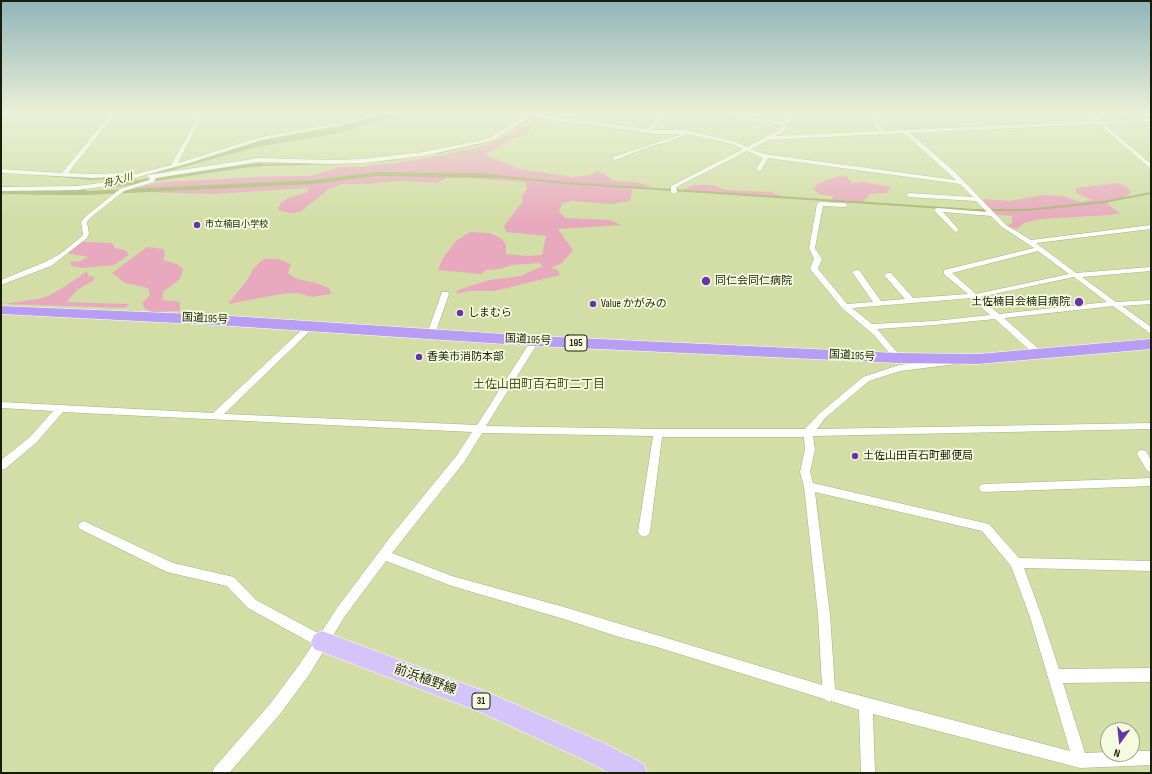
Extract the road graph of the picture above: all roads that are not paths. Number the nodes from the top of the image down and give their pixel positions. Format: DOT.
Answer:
graph roads {
  1 [pos="84,149"];
  2 [pos="183,149"];
  3 [pos="227,149"];
  4 [pos="446,149"];
  5 [pos="638,149"];
  6 [pos="745,149"];
  7 [pos="750,149"];
  8 [pos="926,149"];
  9 [pos="1130,149"];
  10 [pos="767,156"];
  11 [pos="615,158"];
  12 [pos="174,165"];
  13 [pos="1151,167"];
  14 [pos="760,169"];
  15 [pos="1,172"];
  16 [pos="63,175"];
  17 [pos="142,175"];
  18 [pos="176,178"];
  19 [pos="153,179"];
  20 [pos="961,182"];
  21 [pos="1,188"];
  22 [pos="675,188"];
  23 [pos="909,195"];
  24 [pos="975,197"];
  25 [pos="845,205"];
  26 [pos="991,214"];
  27 [pos="1151,227"];
  28 [pos="956,230"];
  29 [pos="1030,242"];
  30 [pos="1039,249"];
  31 [pos="1151,269"];
  32 [pos="856,272"];
  33 [pos="888,275"];
  34 [pos="1075,275"];
  35 [pos="1,283"];
  36 [pos="445,294"];
  37 [pos="975,296"];
  38 [pos="911,301"];
  39 [pos="1151,302"];
  40 [pos="879,304"];
  41 [pos="1114,304"];
  42 [pos="845,306"];
  43 [pos="1,310"];
  44 [pos="998,317"];
  45 [pos="311,326"];
  46 [pos="869,327"];
  47 [pos="1151,331"];
  48 [pos="431,334"];
  49 [pos="535,341"];
  50 [pos="1151,344"];
  51 [pos="1038,353"];
  52 [pos="898,358"];
  53 [pos="978,359"];
  54 [pos="1,405"];
  55 [pos="61,408"];
  56 [pos="215,417"];
  57 [pos="1151,426"];
  58 [pos="479,429"];
  59 [pos="658,433"];
  60 [pos="808,433"];
  61 [pos="1142,454"];
  62 [pos="1,466"];
  63 [pos="1151,468"];
  64 [pos="1151,482"];
  65 [pos="809,486"];
  66 [pos="984,488"];
  67 [pos="84,526"];
  68 [pos="644,532"];
  69 [pos="384,555"];
  70 [pos="1016,563"];
  71 [pos="1151,566"];
  72 [pos="322,642"];
  73 [pos="1054,676"];
  74 [pos="1151,676"];
  75 [pos="829,694"];
  76 [pos="866,705"];
  77 [pos="1151,758"];
  78 [pos="1080,761"];
  79 [pos="219,773"];
  80 [pos="635,773"];
  81 [pos="868,773"];
  1 -- 16 [label="street"];
  2 -- 12 [label="street"];
  3 -- 12 [label="street"];
  4 -- 19 [label="street"];
  5 -- 11 [label="street"];
  6 -- 22 [label="street"];
  7 -- 10 [label="street"];
  8 -- 20 [label="street"];
  9 -- 13 [label="street"];
  10 -- 14 [label="street"];
  10 -- 20 [label="street"];
  12 -- 17 [label="street"];
  15 -- 16 [label="street"];
  16 -- 17 [label="street"];
  17 -- 19 [label="street"];
  17 -- 21 [label="street"];
  18 -- 19 [label="street"];
  19 -- 35 [label="street"];
  20 -- 24 [label="street"];
  23 -- 24 [label="street"];
  24 -- 26 [label="street"];
  25 -- 42 [label="street"];
  26 -- 28 [label="street"];
  26 -- 29 [label="street"];
  27 -- 29 [label="street"];
  29 -- 30 [label="street"];
  30 -- 34 [label="street"];
  30 -- 37 [label="street"];
  31 -- 34 [label="street"];
  32 -- 40 [label="street"];
  33 -- 38 [label="street"];
  34 -- 37 [label="street"];
  34 -- 41 [label="street"];
  36 -- 48 [label="street"];
  37 -- 38 [label="street"];
  37 -- 44 [label="street"];
  38 -- 40 [label="street"];
  39 -- 41 [label="street"];
  40 -- 42 [label="street"];
  41 -- 44 [label="street"];
  41 -- 47 [label="street"];
  42 -- 46 [label="street"];
  43 -- 45 [label="highway, 国道195号 / 195"];
  44 -- 46 [label="street"];
  44 -- 51 [label="street"];
  45 -- 48 [label="highway, 国道195号 / 195"];
  45 -- 56 [label="street"];
  46 -- 52 [label="street"];
  48 -- 49 [label="highway, 国道195号 / 195"];
  49 -- 52 [label="highway, 国道195号 / 195"];
  49 -- 58 [label="street"];
  50 -- 51 [label="highway, 国道195号 / 195"];
  51 -- 53 [label="highway, 国道195号 / 195"];
  52 -- 53 [label="highway, 国道195号 / 195"];
  53 -- 60 [label="street"];
  54 -- 55 [label="street"];
  55 -- 56 [label="street"];
  55 -- 62 [label="street"];
  56 -- 58 [label="street"];
  57 -- 60 [label="street"];
  58 -- 59 [label="street"];
  58 -- 69 [label="street"];
  59 -- 60 [label="street"];
  59 -- 68 [label="street"];
  60 -- 65 [label="street"];
  61 -- 63 [label="street"];
  64 -- 66 [label="street"];
  65 -- 70 [label="street"];
  65 -- 75 [label="street"];
  67 -- 72 [label="street"];
  69 -- 72 [label="street"];
  69 -- 75 [label="street"];
  70 -- 71 [label="street"];
  70 -- 73 [label="street"];
  72 -- 79 [label="street"];
  72 -- 80 [label="main road, 前浜植野線 / 31"];
  73 -- 74 [label="street"];
  73 -- 78 [label="street"];
  75 -- 76 [label="street"];
  76 -- 78 [label="street"];
  76 -- 81 [label="street"];
  77 -- 78 [label="street"];
}
